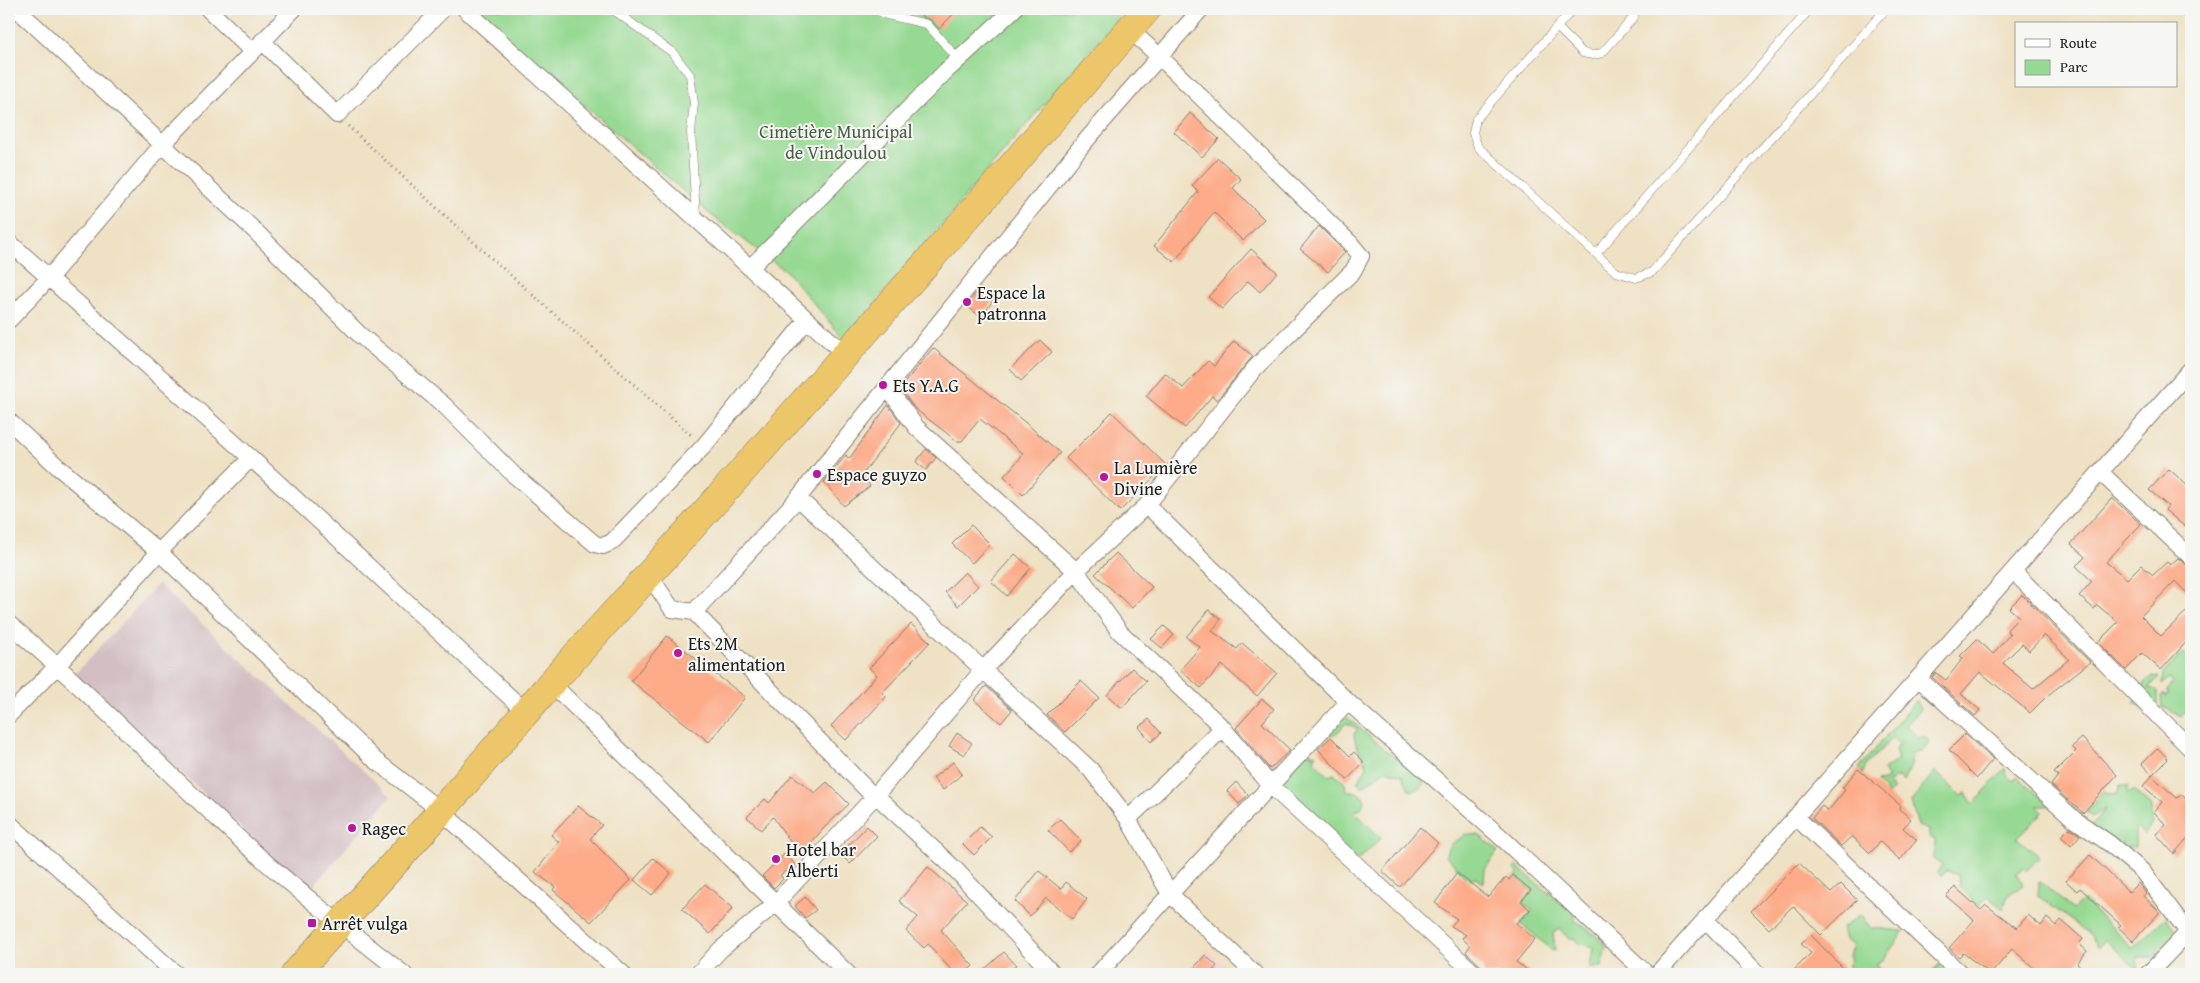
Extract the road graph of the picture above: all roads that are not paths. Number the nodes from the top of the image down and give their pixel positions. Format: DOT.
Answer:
graph roads {
  1 [pos="17,9"];
  2 [pos="208,9"];
  3 [pos="294,9"];
  4 [pos="443,9"];
  5 [pos="465,9"];
  6 [pos="612,9"];
  7 [pos="874,9"];
  8 [pos="1014,9"];
  9 [pos="1148,9"];
  10 [pos="1201,9"];
  11 [pos="1574,9"];
  12 [pos="1810,9"];
  13 [pos="1886,9"];
  14 [pos="1634,17"];
  15 [pos="1558,27"];
  16 [pos="1129,29"];
  17 [pos="257,46"];
  18 [pos="1160,57"];
  19 [pos="958,59"];
  20 [pos="162,145"];
  21 [pos="696,219"];
  22 [pos="9,242"];
  23 [pos="1596,254"];
  24 [pos="750,268"];
  25 [pos="49,278"];
  26 [pos="9,320"];
  27 [pos="808,320"];
  28 [pos="845,354"];
  29 [pos="2191,369"];
  30 [pos="887,387"];
  31 [pos="9,421"];
  32 [pos="251,458"];
  33 [pos="2100,472"];
  34 [pos="798,498"];
  35 [pos="1147,506"];
  36 [pos="159,552"];
  37 [pos="2191,557"];
  38 [pos="1076,571"];
  39 [pos="2013,571"];
  40 [pos="649,575"];
  41 [pos="694,612"];
  42 [pos="9,624"];
  43 [pos="58,665"];
  44 [pos="983,670"];
  45 [pos="1918,678"];
  46 [pos="551,683"];
  47 [pos="1348,702"];
  48 [pos="526,712"];
  49 [pos="9,715"];
  50 [pos="1223,728"];
  51 [pos="2191,749"];
  52 [pos="1270,786"];
  53 [pos="874,797"];
  54 [pos="441,811"];
  55 [pos="1796,817"];
  56 [pos="1128,819"];
  57 [pos="9,823"];
  58 [pos="1170,894"];
  59 [pos="775,904"];
  60 [pos="1705,919"];
  61 [pos="340,924"];
  62 [pos="2190,933"];
  63 [pos="176,974"];
  64 [pos="296,974"];
  65 [pos="404,974"];
  66 [pos="623,974"];
  67 [pos="698,974"];
  68 [pos="848,974"];
  69 [pos="1053,974"];
  70 [pos="1098,974"];
  71 [pos="1255,974"];
  72 [pos="1475,974"];
  73 [pos="1647,974"];
  74 [pos="1656,974"];
  75 [pos="1758,974"];
  76 [pos="1961,974"];
  77 [pos="2148,974"];
  1 -- 20 [label="street"];
  2 -- 17 [label="street"];
  3 -- 17 [label="street"];
  4 -- 17 [label="street"];
  5 -- 21 [label="street"];
  6 -- 21 [label="lane"];
  7 -- 19 [label="lane"];
  8 -- 19 [label="street"];
  9 -- 16 [label="highway"];
  10 -- 18 [label="street"];
  11 -- 15 [label="lane"];
  12 -- 23 [label="lane"];
  13 -- 23 [label="lane"];
  14 -- 15 [label="lane"];
  15 -- 23 [label="lane"];
  16 -- 18 [label="street"];
  16 -- 28 [label="highway"];
  17 -- 20 [label="street"];
  18 -- 30 [label="street"];
  18 -- 35 [label="street"];
  19 -- 24 [label="street"];
  20 -- 25 [label="street"];
  20 -- 27 [label="street"];
  21 -- 24 [label="street"];
  22 -- 25 [label="street"];
  24 -- 27 [label="street"];
  25 -- 26 [label="street"];
  25 -- 32 [label="street"];
  27 -- 28 [label="street"];
  28 -- 40 [label="highway"];
  29 -- 33 [label="street"];
  30 -- 34 [label="street"];
  30 -- 38 [label="street"];
  31 -- 36 [label="street"];
  32 -- 36 [label="street"];
  32 -- 48 [label="street"];
  33 -- 37 [label="street"];
  33 -- 39 [label="street"];
  34 -- 41 [label="street"];
  34 -- 44 [label="street"];
  35 -- 38 [label="street"];
  35 -- 47 [label="street"];
  36 -- 43 [label="street"];
  36 -- 54 [label="street"];
  38 -- 44 [label="street"];
  38 -- 50 [label="street"];
  39 -- 45 [label="street"];
  39 -- 51 [label="street"];
  40 -- 41 [label="street"];
  40 -- 46 [label="highway"];
  41 -- 53 [label="street"];
  42 -- 43 [label="street"];
  43 -- 49 [label="street"];
  43 -- 61 [label="street"];
  44 -- 53 [label="street"];
  44 -- 56 [label="street"];
  45 -- 55 [label="street"];
  45 -- 62 [label="street"];
  46 -- 48 [label="highway"];
  46 -- 59 [label="street"];
  47 -- 52 [label="street"];
  47 -- 73 [label="street"];
  48 -- 54 [label="highway"];
  50 -- 52 [label="street"];
  50 -- 56 [label="street"];
  52 -- 58 [label="street"];
  52 -- 72 [label="street"];
  53 -- 59 [label="street"];
  53 -- 69 [label="street"];
  54 -- 61 [label="highway"];
  54 -- 66 [label="street"];
  55 -- 60 [label="street"];
  55 -- 76 [label="street"];
  56 -- 58 [label="street"];
  57 -- 63 [label="street"];
  58 -- 70 [label="street"];
  58 -- 71 [label="street"];
  59 -- 67 [label="street"];
  59 -- 68 [label="street"];
  60 -- 74 [label="street"];
  60 -- 75 [label="street"];
  61 -- 64 [label="highway"];
  61 -- 65 [label="street"];
  62 -- 77 [label="street"];
}
